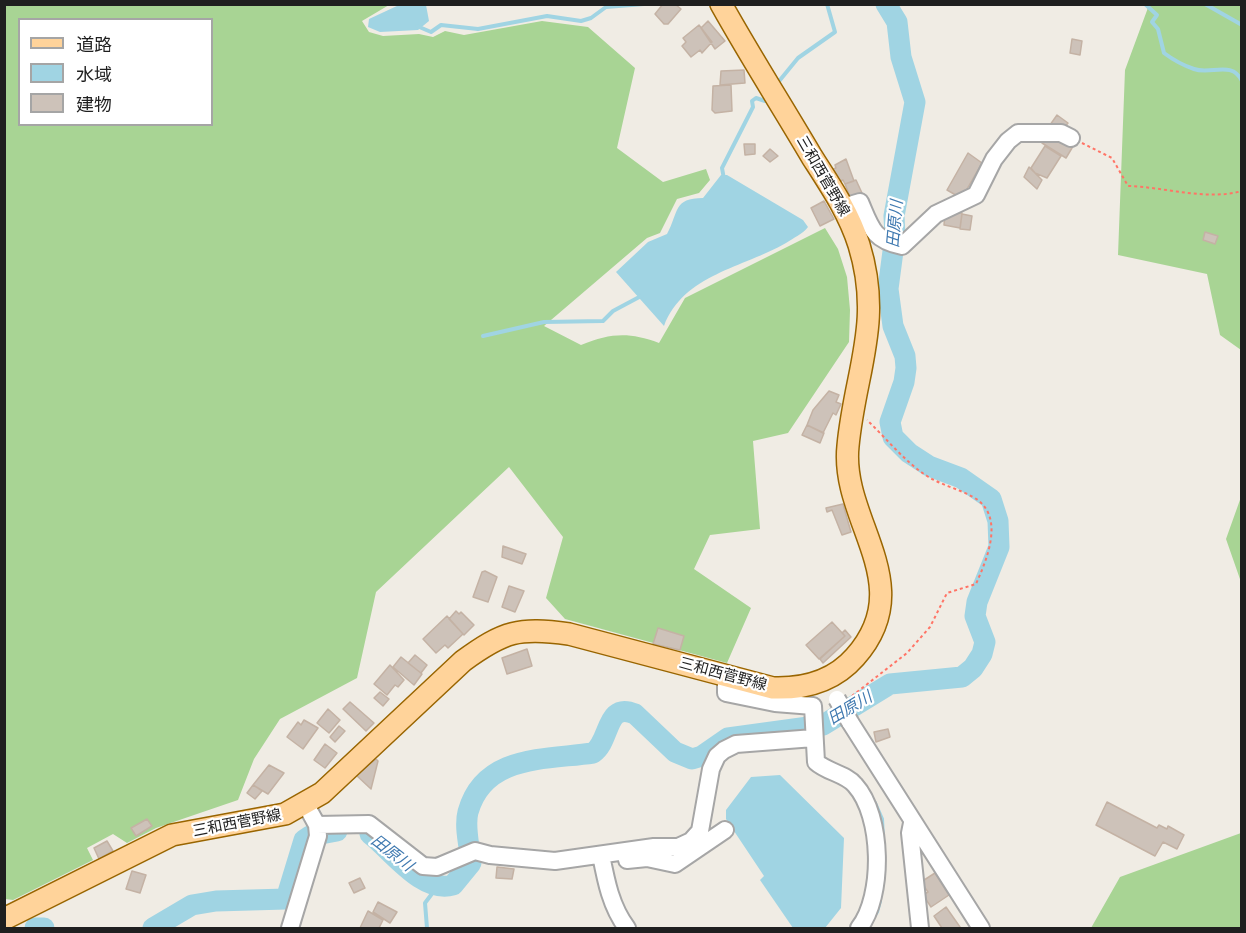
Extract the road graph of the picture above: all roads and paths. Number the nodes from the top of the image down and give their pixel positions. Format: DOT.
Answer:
graph roads {
  1 [pos="721,4"];
  2 [pos="1071,138"];
  3 [pos="1242,192"];
  4 [pos="843,207"];
  5 [pos="854,413"];
  6 [pos="726,677"];
  7 [pos="825,679"];
  8 [pos="843,699"];
  9 [pos="813,732"];
  10 [pos="305,803"];
  11 [pos="912,823"];
  12 [pos="318,830"];
  13 [pos="725,830"];
  14 [pos="602,859"];
  15 [pos="4,920"];
  16 [pos="290,928"];
  17 [pos="627,928"];
  18 [pos="859,928"];
  19 [pos="920,928"];
  20 [pos="981,928"];
  1 -- 4 [label="main road, 三和西菅野線"];
  2 -- 3 [label="path"];
  2 -- 4 [label="street"];
  4 -- 5 [label="main road, 三和西菅野線"];
  5 -- 7 [label="main road, 三和西菅野線"];
  5 -- 8 [label="path"];
  6 -- 7 [label="main road, 三和西菅野線"];
  6 -- 9 [label="street"];
  6 -- 10 [label="main road, 三和西菅野線"];
  7 -- 8 [label="street"];
  8 -- 11 [label="street, bridge"];
  9 -- 14 [label="street"];
  9 -- 18 [label="street"];
  10 -- 12 [label="street"];
  10 -- 15 [label="main road, 三和西菅野線"];
  11 -- 19 [label="street"];
  11 -- 20 [label="street"];
  12 -- 14 [label="street"];
  12 -- 16 [label="street"];
  13 -- 14 [label="street"];
  14 -- 17 [label="street"];
}
